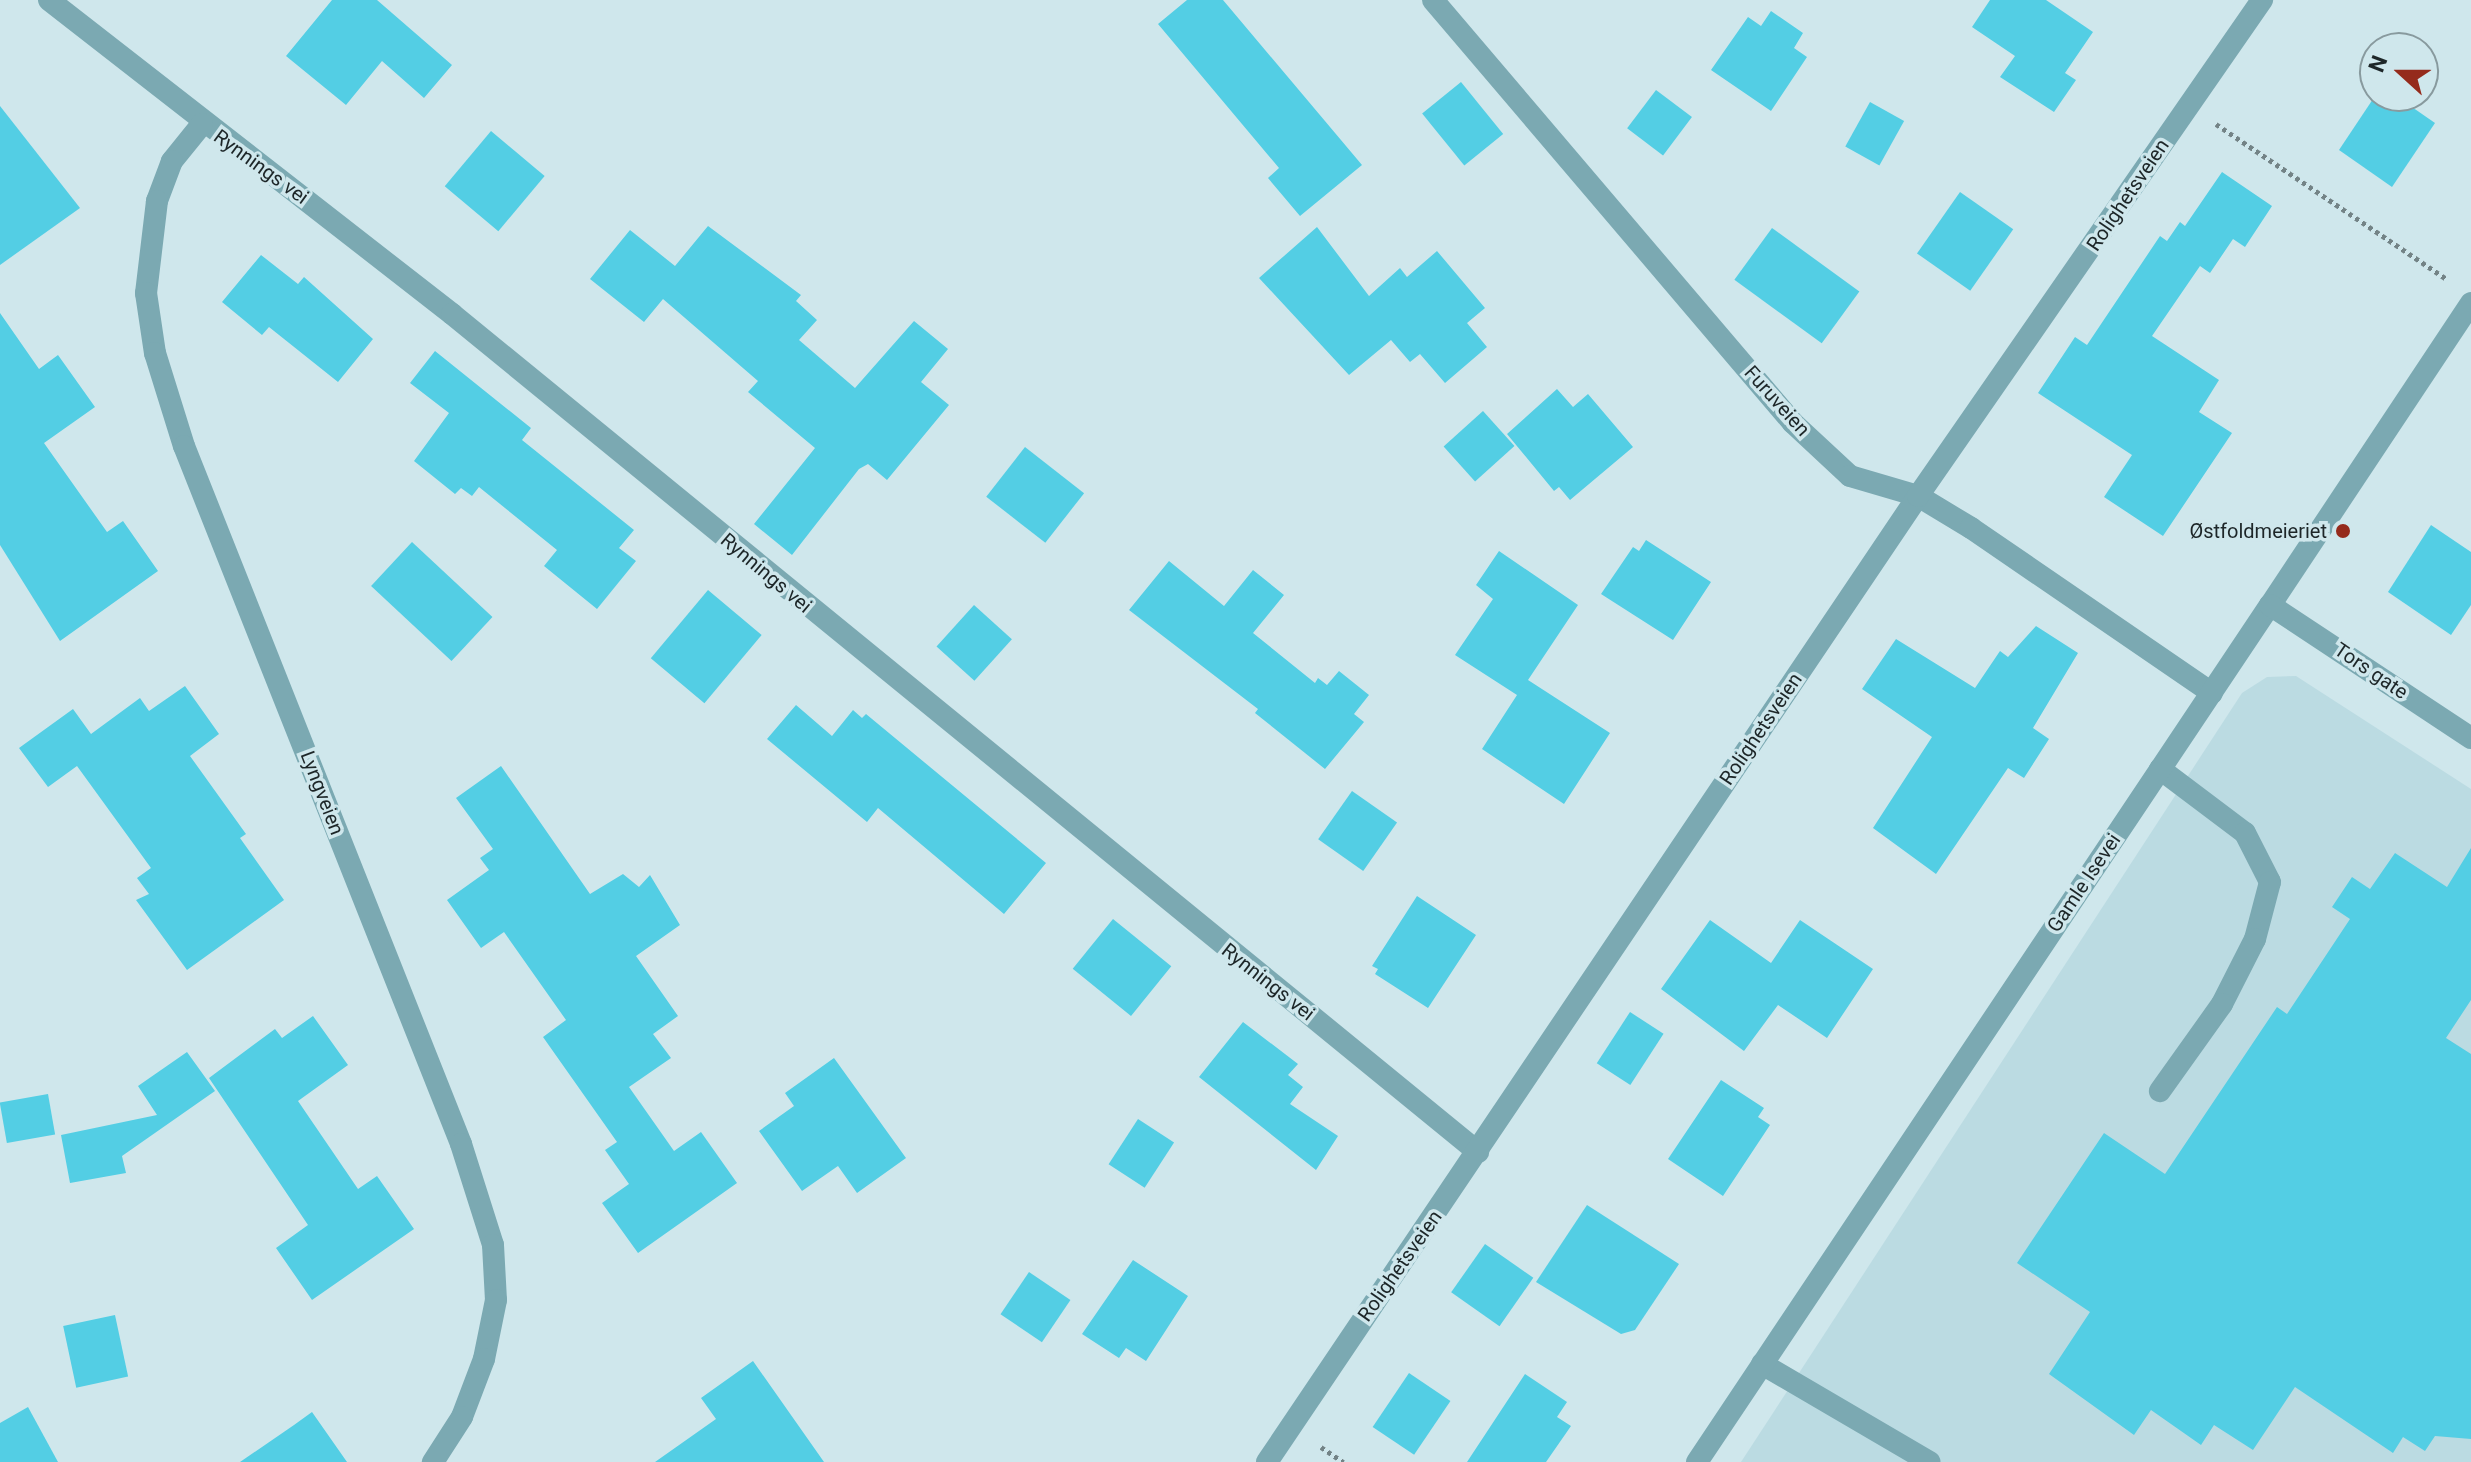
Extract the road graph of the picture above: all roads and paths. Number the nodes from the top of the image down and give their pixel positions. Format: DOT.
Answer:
graph roads {
  1 [pos="49,0"];
  2 [pos="1433,0"];
  3 [pos="2262,0"];
  4 [pos="2189,106"];
  5 [pos="202,124"];
  6 [pos="2451,282"];
  7 [pos="2471,303"];
  8 [pos="1918,496"];
  9 [pos="2270,605"];
  10 [pos="2212,693"];
  11 [pos="2471,738"];
  12 [pos="2160,769"];
  13 [pos="2160,1091"];
  14 [pos="1478,1152"];
  15 [pos="1762,1364"];
  16 [pos="433,1462"];
  17 [pos="1267,1462"];
  18 [pos="1697,1462"];
  19 [pos="1930,1462"];
  1 -- 5 [label="street, Rynnings vei"];
  2 -- 8 [label="street, Furuveien"];
  3 -- 4 [label="street, Rolighetsveien"];
  4 -- 6 [label="path"];
  4 -- 8 [label="street, Rolighetsveien"];
  5 -- 14 [label="street, Rynnings vei"];
  5 -- 16 [label="street, Lyngveien"];
  7 -- 9 [label="street, Gamle Isevei"];
  8 -- 10 [label="street, Furuveien"];
  8 -- 14 [label="street, Rolighetsveien"];
  9 -- 10 [label="street, Gamle Isevei"];
  9 -- 11 [label="street, Tors gate"];
  10 -- 12 [label="street, Gamle Isevei"];
  12 -- 13 [label="street"];
  12 -- 15 [label="street, Gamle Isevei"];
  14 -- 17 [label="street, Rolighetsveien"];
  15 -- 18 [label="street, Gamle Isevei"];
  15 -- 19 [label="street"];
}
